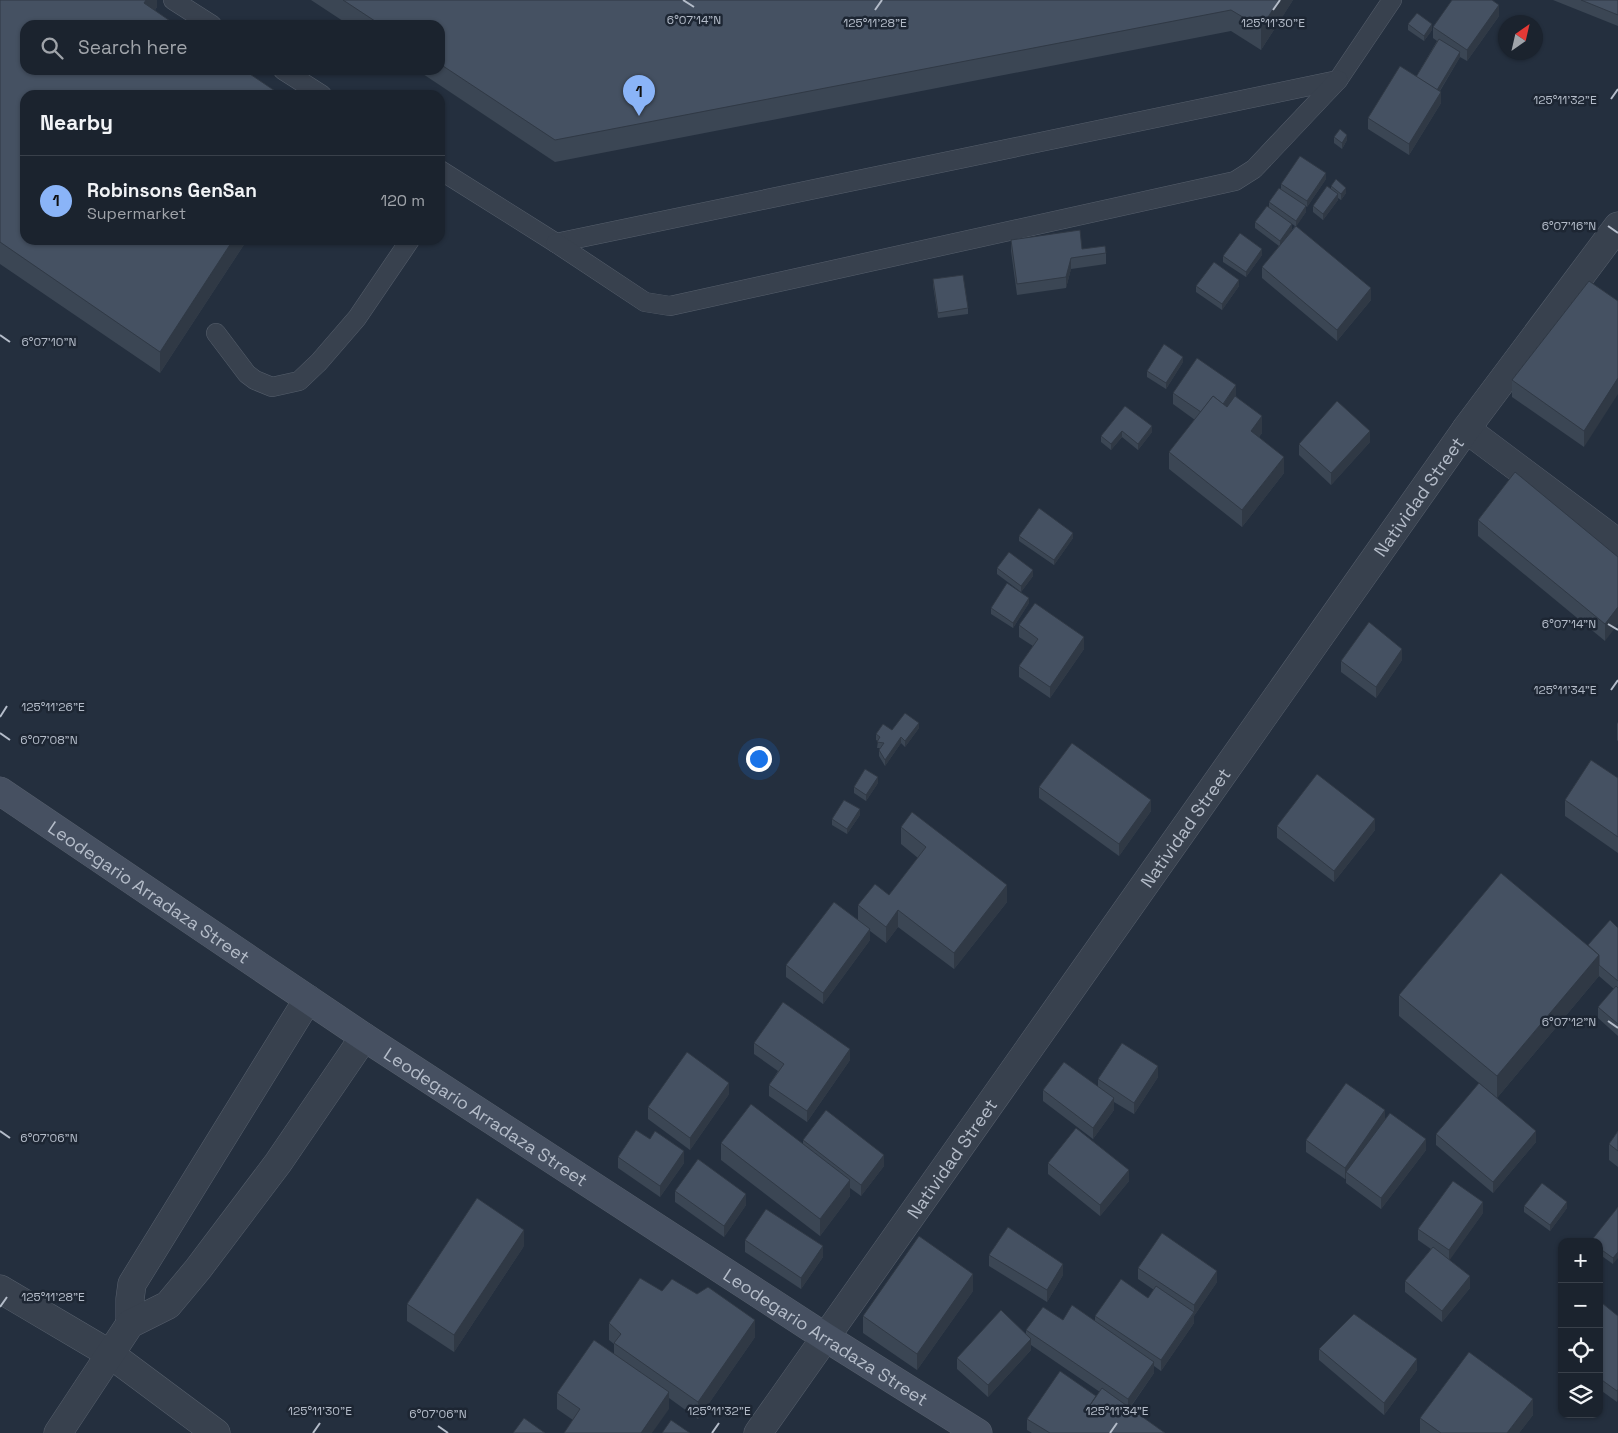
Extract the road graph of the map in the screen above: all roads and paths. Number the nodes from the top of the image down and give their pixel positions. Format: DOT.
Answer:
graph roads {
  1 [pos="173,0"];
  2 [pos="1392,0"];
  3 [pos="204,20"];
  4 [pos="291,75"];
  5 [pos="1338,80"];
  6 [pos="314,90"];
  7 [pos="445,179"];
  8 [pos="1618,226"];
  9 [pos="556,243"];
  10 [pos="407,245"];
  11 [pos="216,333"];
  12 [pos="1466,429"];
  13 [pos="1618,543"];
  14 [pos="0,791"];
  15 [pos="308,999"];
  16 [pos="364,1037"];
  17 [pos="0,1289"];
  18 [pos="130,1324"];
  19 [pos="825,1337"];
  20 [pos="110,1354"];
  21 [pos="58,1433"];
  22 [pos="216,1433"];
  23 [pos="758,1433"];
  24 [pos="978,1433"];
  1 -- 3 [label="lane"];
  2 -- 5 [label="lane"];
  4 -- 6 [label="lane"];
  5 -- 9 [label="lane"];
  5 -- 9 [label="lane"];
  7 -- 9 [label="lane"];
  8 -- 12 [label="street, Natividad Street"];
  10 -- 11 [label="lane"];
  12 -- 13 [label="street"];
  12 -- 19 [label="street, Natividad Street"];
  14 -- 15 [label="street, Leodegario Arradaza Street"];
  15 -- 16 [label="street, Leodegario Arradaza Street"];
  15 -- 18 [label="street"];
  16 -- 18 [label="street"];
  16 -- 19 [label="street, Leodegario Arradaza Street"];
  17 -- 20 [label="street"];
  18 -- 20 [label="street"];
  19 -- 23 [label="street, Natividad Street"];
  19 -- 24 [label="street, Leodegario Arradaza Street"];
  20 -- 21 [label="street"];
  20 -- 22 [label="street"];
}
